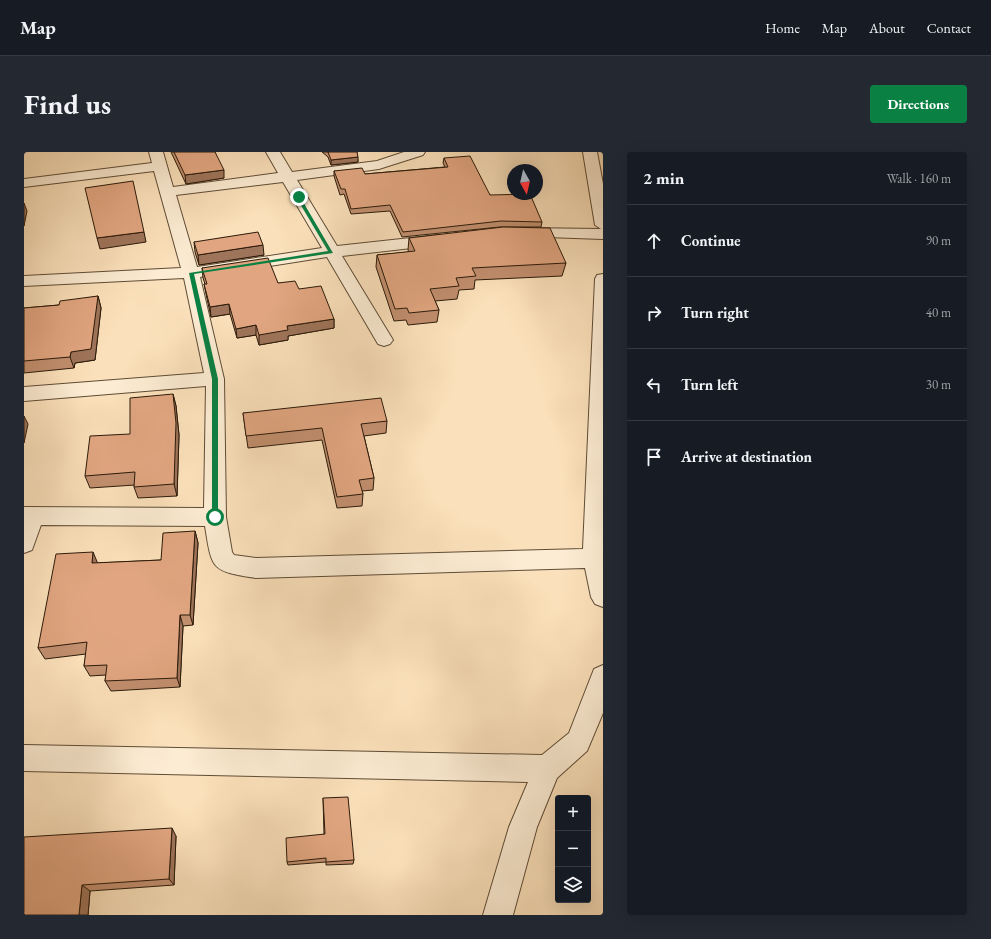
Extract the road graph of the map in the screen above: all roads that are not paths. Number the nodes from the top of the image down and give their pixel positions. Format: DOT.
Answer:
graph roads {
  1 [pos="272,152"];
  2 [pos="418,152"];
  3 [pos="590,152"];
  4 [pos="159,159"];
  5 [pos="286,176"];
  6 [pos="24,183"];
  7 [pos="167,192"];
  8 [pos="603,225"];
  9 [pos="507,233"];
  10 [pos="603,234"];
  11 [pos="454,238"];
  12 [pos="331,252"];
  13 [pos="191,273"];
  14 [pos="603,278"];
  15 [pos="24,281"];
  16 [pos="384,340"];
  17 [pos="215,379"];
  18 [pos="24,394"];
  19 [pos="28,516"];
  20 [pos="215,517"];
  21 [pos="24,544"];
  22 [pos="594,558"];
  23 [pos="603,596"];
  24 [pos="603,677"];
  25 [pos="24,758"];
  26 [pos="547,769"];
  27 [pos="498,915"];
  1 -- 5 [label="street"];
  2 -- 5 [label="street"];
  3 -- 8 [label="street"];
  4 -- 6 [label="street"];
  4 -- 7 [label="street"];
  5 -- 7 [label="street"];
  5 -- 12 [label="street"];
  7 -- 13 [label="street"];
  9 -- 10 [label="street"];
  11 -- 12 [label="street"];
  12 -- 13 [label="street"];
  12 -- 16 [label="street"];
  13 -- 15 [label="street"];
  13 -- 17 [label="street"];
  14 -- 22 [label="street"];
  17 -- 18 [label="street"];
  17 -- 20 [label="street"];
  19 -- 20 [label="street"];
  19 -- 21 [label="street"];
  20 -- 22 [label="street"];
  22 -- 23 [label="street"];
  24 -- 26 [label="street"];
  25 -- 26 [label="street"];
  26 -- 27 [label="street"];
}
